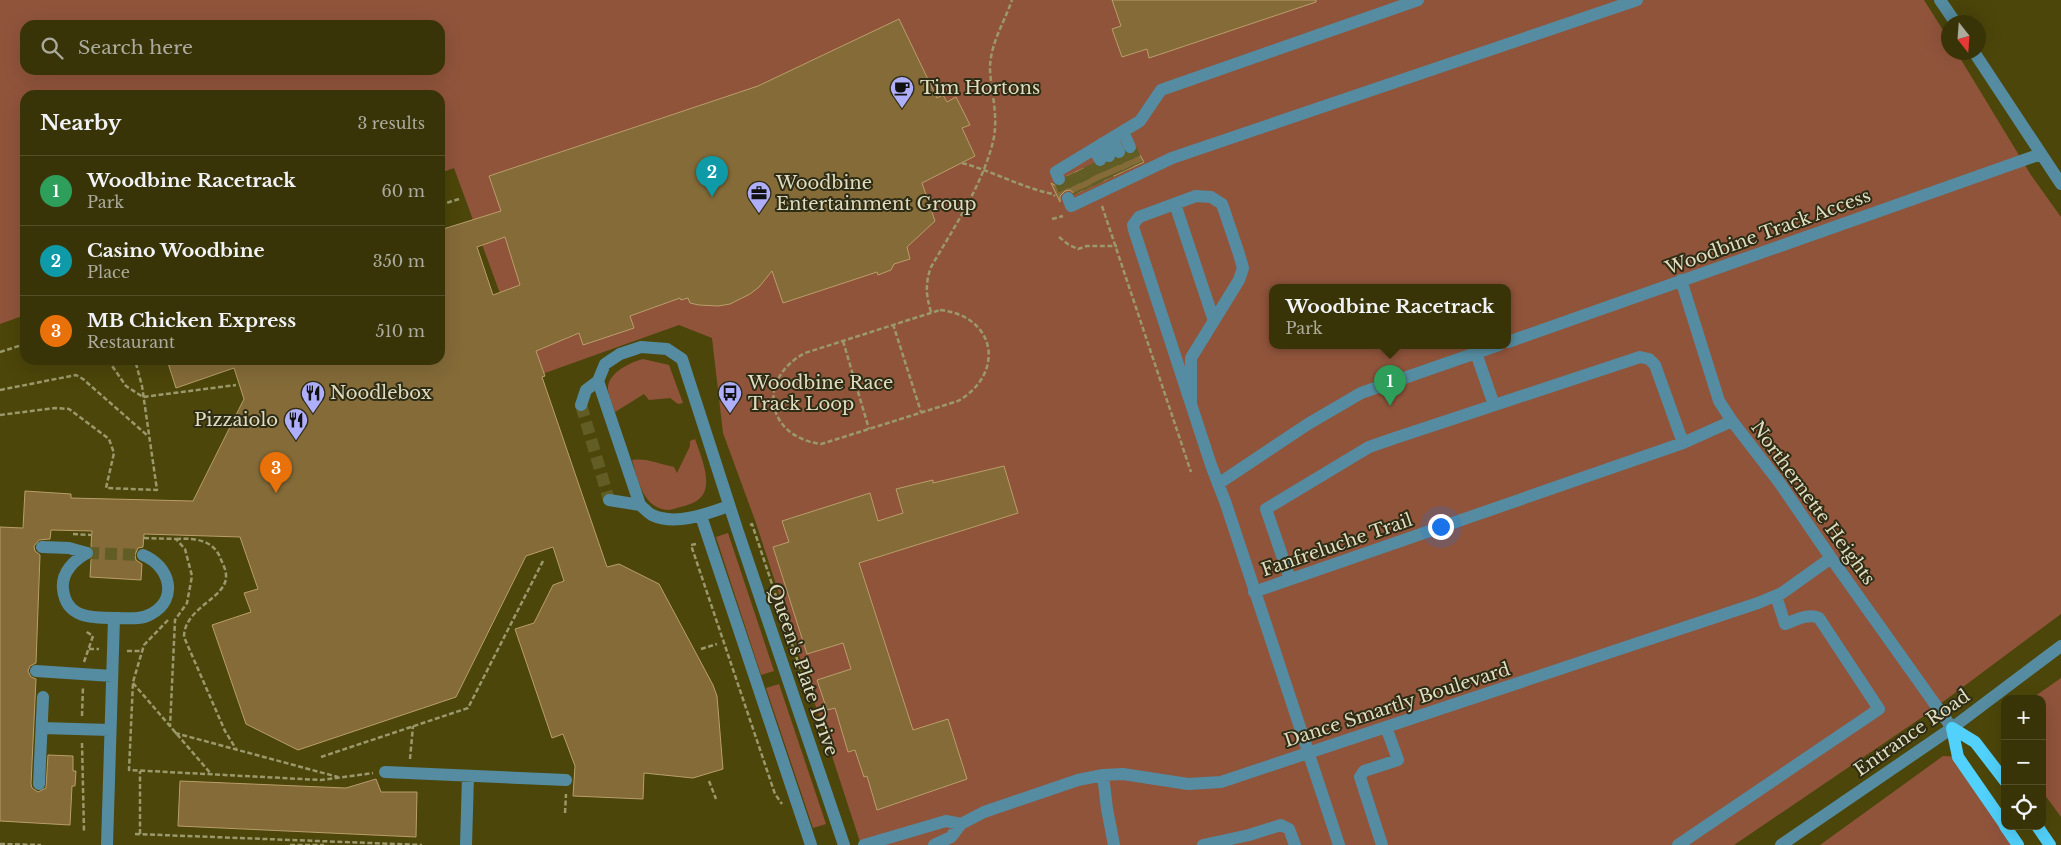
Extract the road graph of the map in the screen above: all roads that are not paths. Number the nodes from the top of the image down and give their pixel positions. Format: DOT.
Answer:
graph roads {
  1 [pos="1418,0"];
  2 [pos="1637,0"];
  3 [pos="1940,0"];
  4 [pos="1950,15"];
  5 [pos="1979,60"];
  6 [pos="2041,154"];
  7 [pos="1094,156"];
  8 [pos="2061,184"];
  9 [pos="1100,188"];
  10 [pos="1175,204"];
  11 [pos="1681,280"];
  12 [pos="1214,321"];
  13 [pos="1511,341"];
  14 [pos="1488,349"];
  15 [pos="1476,353"];
  16 [pos="598,381"];
  17 [pos="1191,403"];
  18 [pos="581,405"];
  19 [pos="1494,405"];
  20 [pos="1732,421"];
  21 [pos="1683,443"];
  22 [pos="1218,484"];
  23 [pos="609,500"];
  24 [pos="640,505"];
  25 [pos="729,506"];
  26 [pos="701,516"];
  27 [pos="42,547"];
  28 [pos="143,555"];
  29 [pos="1831,558"];
  30 [pos="1290,579"];
  31 [pos="1254,592"];
  32 [pos="1776,596"];
  33 [pos="114,618"];
  34 [pos="2061,646"];
  35 [pos="36,671"];
  36 [pos="112,676"];
  37 [pos="43,697"];
  38 [pos="1386,727"];
  39 [pos="42,728"];
  40 [pos="1952,728"];
  41 [pos="110,730"];
  42 [pos="1308,753"];
  43 [pos="386,772"];
  44 [pos="1103,775"];
  45 [pos="468,776"];
  46 [pos="2001,776"];
  47 [pos="566,780"];
  48 [pos="39,784"];
  49 [pos="2001,820"];
  50 [pos="961,824"];
  51 [pos="2008,830"];
  52 [pos="2041,830"];
  53 [pos="106,845"];
  54 [pos="466,845"];
  55 [pos="811,845"];
  56 [pos="844,845"];
  57 [pos="864,845"];
  58 [pos="934,845"];
  59 [pos="1114,845"];
  60 [pos="1202,845"];
  61 [pos="1294,845"];
  62 [pos="1339,845"];
  63 [pos="1382,845"];
  64 [pos="1678,845"];
  65 [pos="1781,845"];
  66 [pos="2018,845"];
  67 [pos="2050,845"];
  1 -- 7 [label="street"];
  2 -- 9 [label="street"];
  3 -- 4 [label="street"];
  5 -- 6 [label="street"];
  6 -- 8 [label="street"];
  6 -- 11 [label="street, Woodbine Track Access"];
  10 -- 12 [label="street"];
  10 -- 12 [label="street"];
  10 -- 17 [label="street"];
  11 -- 13 [label="street, Woodbine Track Access"];
  11 -- 20 [label="street, Northernette Heights"];
  12 -- 17 [label="street"];
  14 -- 15 [label="street"];
  15 -- 19 [label="street"];
  15 -- 22 [label="street"];
  16 -- 18 [label="street, Queen's Plate Drive"];
  16 -- 24 [label="street"];
  16 -- 25 [label="street, Queen's Plate Drive"];
  17 -- 22 [label="street"];
  19 -- 21 [label="street"];
  19 -- 30 [label="street"];
  20 -- 21 [label="street, Fanfreluche Trail"];
  20 -- 29 [label="street, Northernette Heights"];
  21 -- 30 [label="street, Fanfreluche Trail"];
  22 -- 31 [label="street"];
  23 -- 24 [label="street"];
  24 -- 26 [label="street"];
  25 -- 26 [label="street"];
  25 -- 56 [label="street, Queen's Plate Drive"];
  26 -- 55 [label="street"];
  27 -- 33 [label="street"];
  28 -- 33 [label="street"];
  29 -- 32 [label="street, Dance Smartly Boulevard"];
  29 -- 40 [label="street, Northernette Heights"];
  30 -- 31 [label="street, Fanfreluche Trail"];
  31 -- 42 [label="street, Fanfreluche Trail"];
  32 -- 38 [label="street, Dance Smartly Boulevard"];
  32 -- 64 [label="street"];
  33 -- 36 [label="street"];
  34 -- 40 [label="street, Entrance Road"];
  35 -- 36 [label="street"];
  36 -- 41 [label="street"];
  37 -- 39 [label="street"];
  38 -- 42 [label="street, Dance Smartly Boulevard"];
  38 -- 63 [label="street"];
  39 -- 41 [label="street"];
  39 -- 48 [label="street"];
  40 -- 46 [label="main road"];
  40 -- 49 [label="main road"];
  40 -- 65 [label="street, Entrance Road"];
  41 -- 53 [label="street"];
  42 -- 44 [label="street, Dance Smartly Boulevard"];
  42 -- 62 [label="street, Fanfreluche Trail"];
  43 -- 45 [label="street"];
  44 -- 50 [label="street, Dance Smartly Boulevard"];
  44 -- 59 [label="street"];
  45 -- 47 [label="street"];
  45 -- 54 [label="street"];
  50 -- 57 [label="street"];
  50 -- 58 [label="street, Dance Smartly Boulevard"];
  51 -- 66 [label="main road"];
  52 -- 67 [label="main road"];
  60 -- 61 [label="street"];
}
